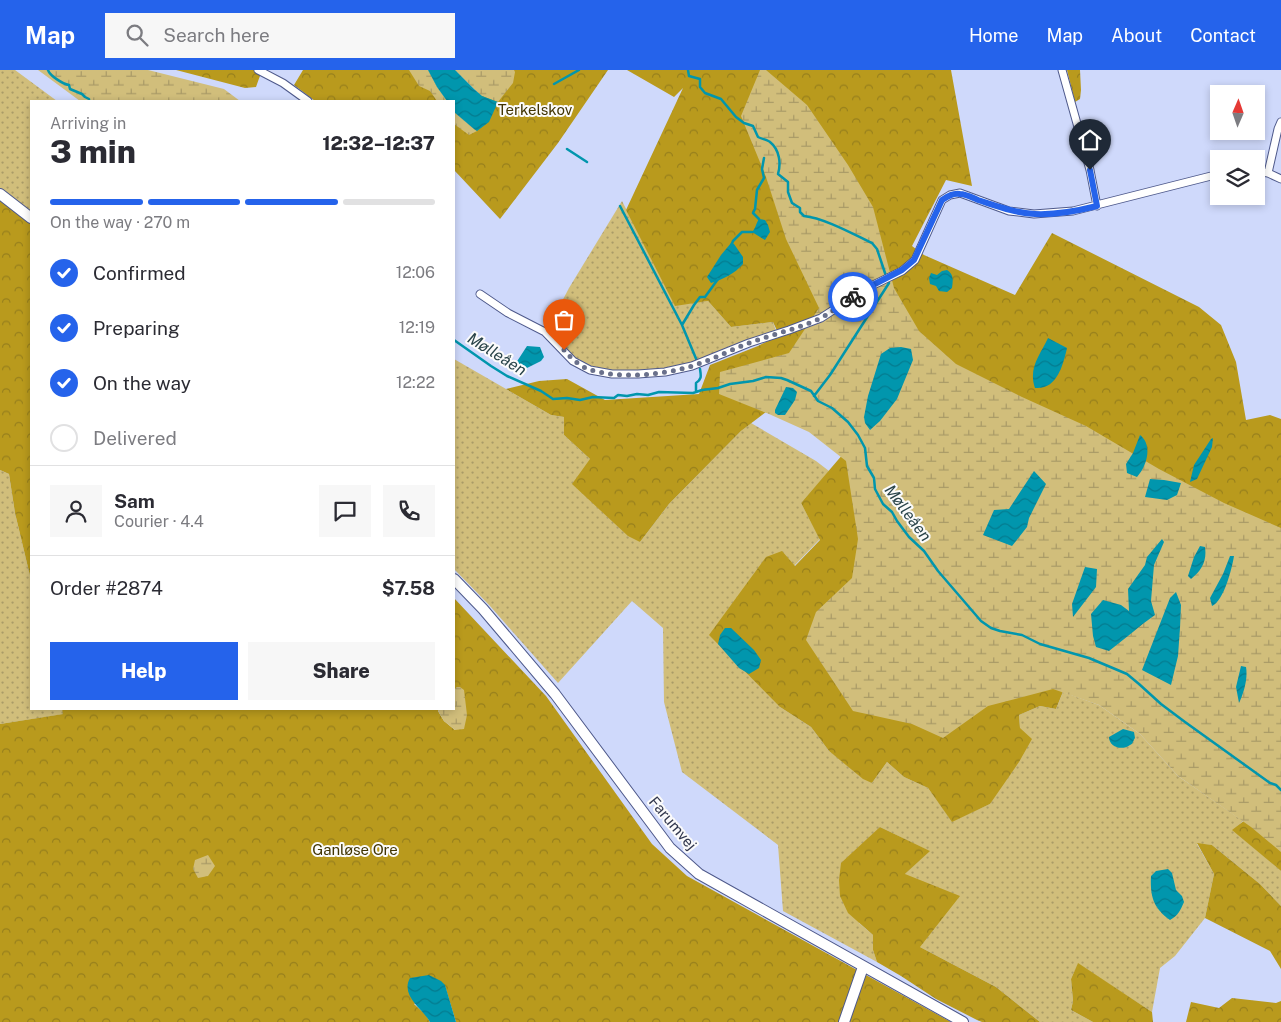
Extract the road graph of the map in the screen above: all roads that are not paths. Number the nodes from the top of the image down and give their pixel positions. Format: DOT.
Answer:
graph roads {
  1 [pos="258,70"];
  2 [pos="1062,70"];
  3 [pos="307,100"];
  4 [pos="1281,122"];
  5 [pos="1265,172"];
  6 [pos="1268,173"];
  7 [pos="1210,176"];
  8 [pos="1281,179"];
  9 [pos="0,194"];
  10 [pos="1097,206"];
  11 [pos="30,217"];
  12 [pos="480,294"];
  13 [pos="455,580"];
  14 [pos="863,967"];
  15 [pos="844,1022"];
  16 [pos="963,1022"];
  1 -- 3 [label="street"];
  2 -- 10 [label="street"];
  4 -- 6 [label="street"];
  5 -- 6 [label="street"];
  6 -- 8 [label="street"];
  7 -- 10 [label="street"];
  9 -- 11 [label="street"];
  10 -- 12 [label="street"];
  13 -- 14 [label="street, Farumvej"];
  14 -- 15 [label="street"];
  14 -- 16 [label="street, Farumvej"];
}
